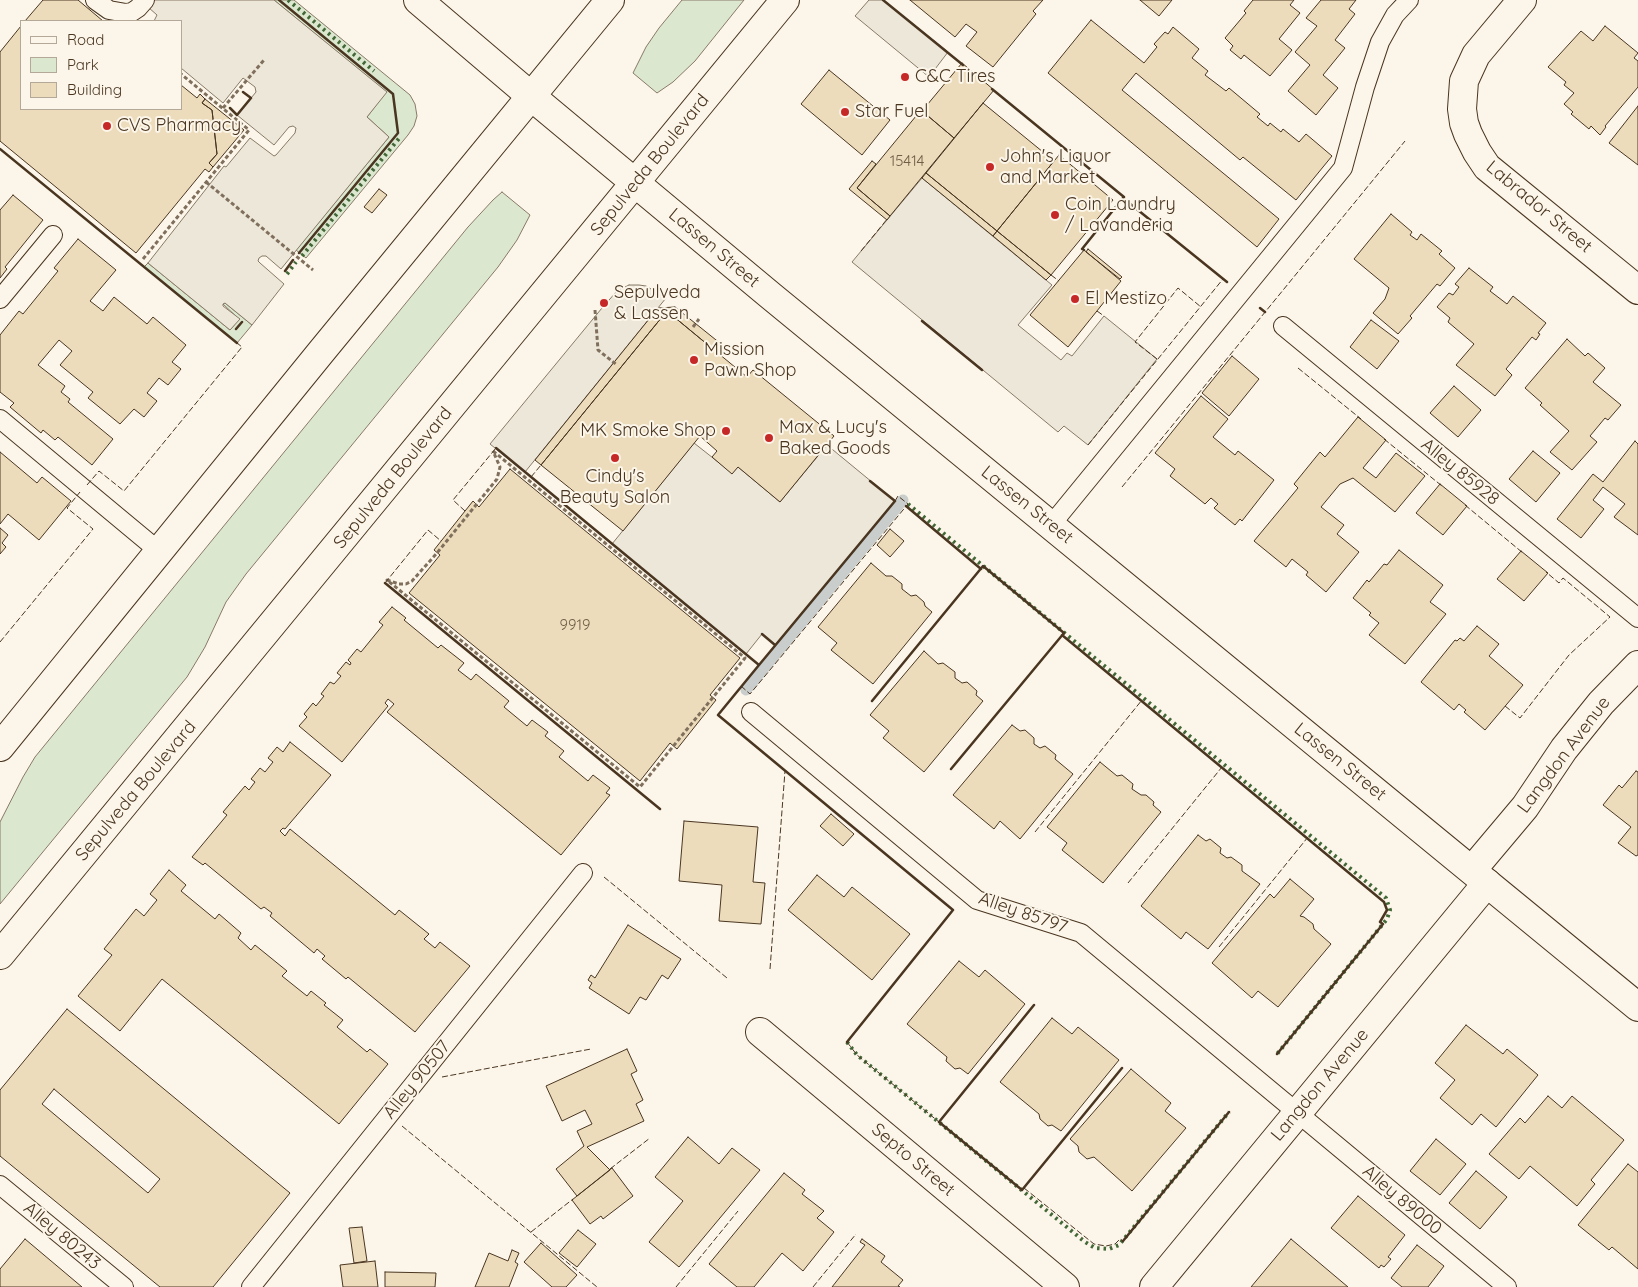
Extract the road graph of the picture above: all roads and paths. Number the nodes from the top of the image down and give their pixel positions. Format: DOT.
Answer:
graph roads {
  1 [pos="95,0"];
  2 [pos="145,0"];
  3 [pos="418,0"];
  4 [pos="610,0"];
  5 [pos="785,0"];
  6 [pos="1409,0"];
  7 [pos="1522,0"];
  8 [pos="264,60"];
  9 [pos="182,75"];
  10 [pos="532,97"];
  11 [pos="223,108"];
  12 [pos="206,182"];
  13 [pos="635,183"];
  14 [pos="53,234"];
  15 [pos="143,260"];
  16 [pos="313,270"];
  17 [pos="1638,290"];
  18 [pos="0,298"];
  19 [pos="595,310"];
  20 [pos="699,319"];
  21 [pos="1283,326"];
  22 [pos="693,327"];
  23 [pos="617,365"];
  24 [pos="0,419"];
  25 [pos="1051,525"];
  26 [pos="160,552"];
  27 [pos="1638,618"];
  28 [pos="1638,665"];
  29 [pos="713,698"];
  30 [pos="751,712"];
  31 [pos="0,747"];
  32 [pos="583,873"];
  33 [pos="1480,877"];
  34 [pos="0,955"];
  35 [pos="1638,1007"];
  36 [pos="760,1032"];
  37 [pos="1296,1113"];
  38 [pos="0,1185"];
  39 [pos="124,1287"];
  40 [pos="250,1287"];
  41 [pos="1065,1287"];
  42 [pos="1154,1287"];
  43 [pos="1507,1287"];
  1 -- 2 [label="lane"];
  3 -- 10 [label="main road, Lassen Street"];
  4 -- 10 [label="main road"];
  5 -- 13 [label="main road, Sepulveda Boulevard"];
  6 -- 25 [label="lane"];
  7 -- 17 [label="main road, Labrador Street"];
  8 -- 11 [label="path"];
  9 -- 11 [label="path"];
  10 -- 13 [label="main road, Lassen Street"];
  10 -- 26 [label="main road"];
  11 -- 12 [label="path"];
  12 -- 15 [label="path"];
  12 -- 16 [label="path"];
  13 -- 25 [label="main road, Lassen Street"];
  13 -- 34 [label="main road, Sepulveda Boulevard"];
  14 -- 18 [label="lane"];
  19 -- 23 [label="path"];
  20 -- 22 [label="path"];
  21 -- 27 [label="lane, Alley 85928"];
  24 -- 26 [label="lane"];
  25 -- 33 [label="main road, Lassen Street"];
  26 -- 31 [label="main road"];
  28 -- 33 [label="main road, Langdon Avenue"];
  29 -- 29 [label="path"];
  30 -- 37 [label="lane, Alley 85797"];
  32 -- 40 [label="lane, Alley 90507"];
  33 -- 35 [label="main road, Lassen Street"];
  33 -- 37 [label="main road, Langdon Avenue"];
  36 -- 41 [label="main road, Septo Street"];
  37 -- 42 [label="main road, Langdon Avenue"];
  37 -- 43 [label="lane, Alley 89000"];
  38 -- 39 [label="lane, Alley 80243"];
}
